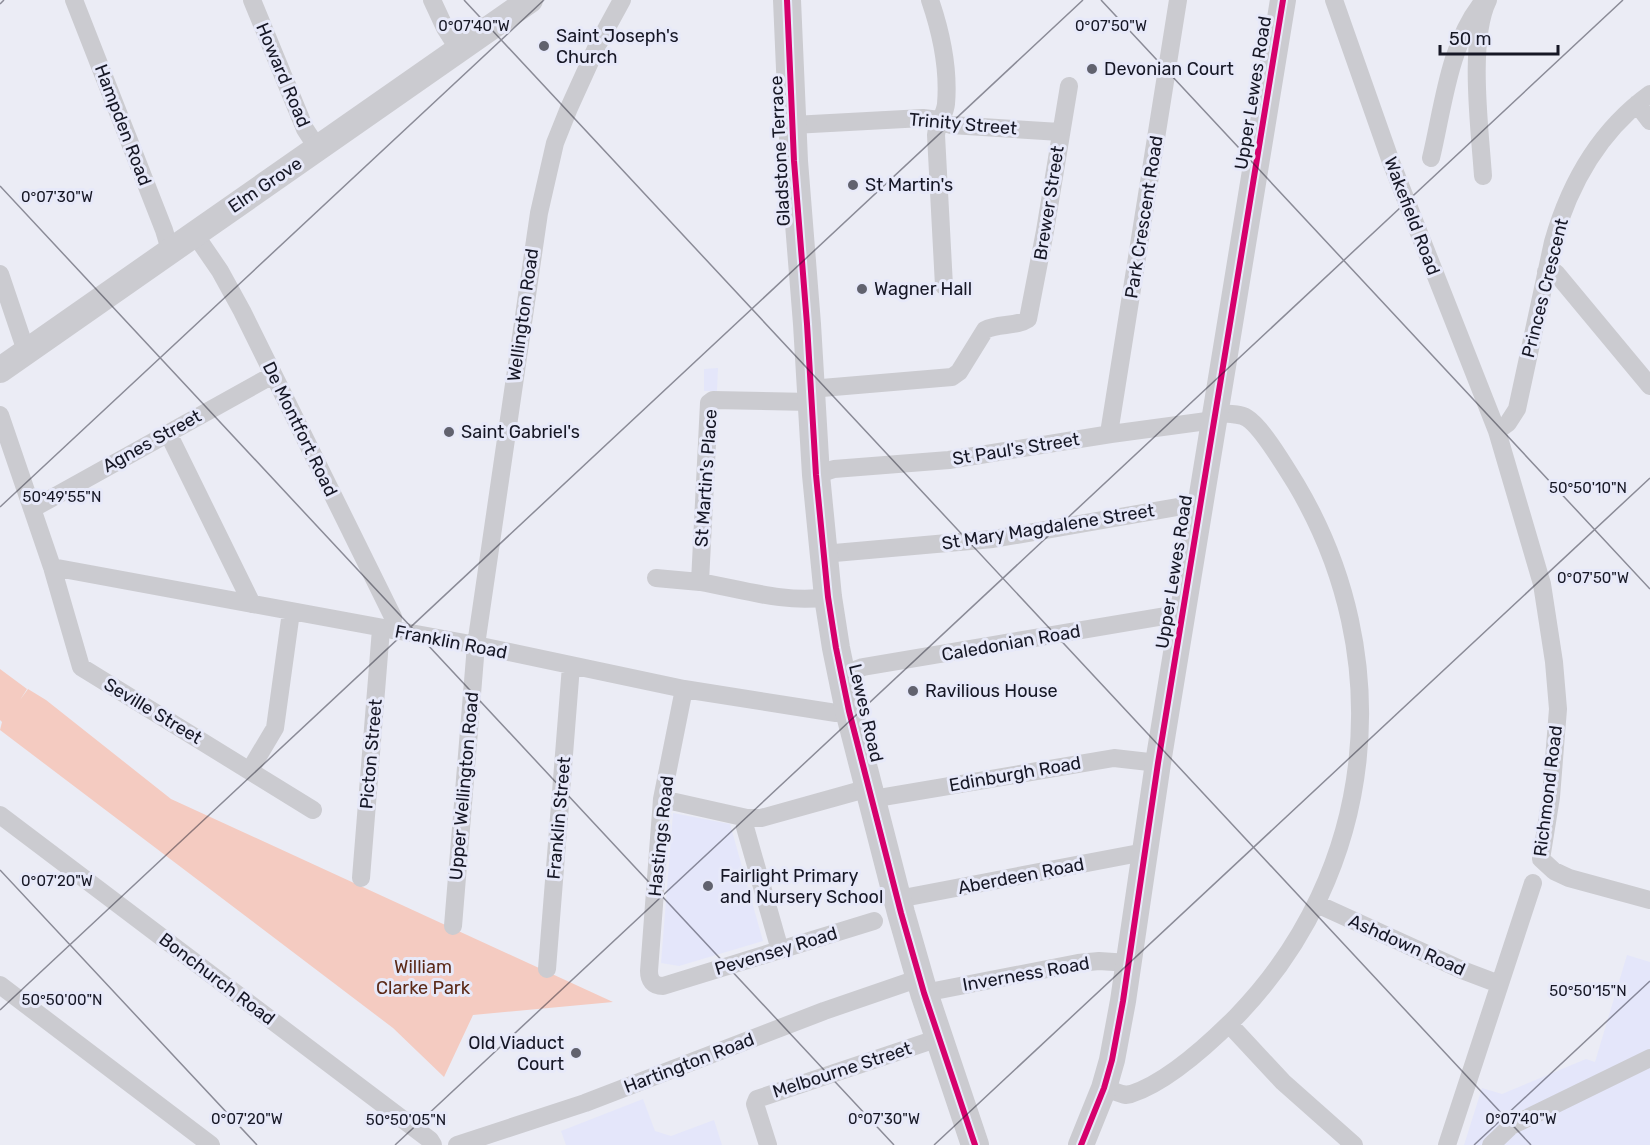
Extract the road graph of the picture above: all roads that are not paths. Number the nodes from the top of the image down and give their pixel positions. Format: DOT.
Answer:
graph roads {
  1 [pos="74,0"];
  2 [pos="252,0"];
  3 [pos="432,0"];
  4 [pos="530,0"];
  5 [pos="622,0"];
  6 [pos="930,0"];
  7 [pos="1178,0"];
  8 [pos="1283,0"];
  9 [pos="1334,0"];
  10 [pos="1487,0"];
  11 [pos="788,13"];
  12 [pos="459,50"];
  13 [pos="1069,86"];
  14 [pos="1643,99"];
  15 [pos="939,120"];
  16 [pos="1650,121"];
  17 [pos="793,125"];
  18 [pos="1060,132"];
  19 [pos="318,149"];
  20 [pos="1431,158"];
  21 [pos="1483,176"];
  22 [pos="194,233"];
  23 [pos="170,250"];
  24 [pos="1546,272"];
  25 [pos="0,274"];
  26 [pos="802,274"];
  27 [pos="944,286"];
  28 [pos="1028,319"];
  29 [pos="26,351"];
  30 [pos="0,370"];
  31 [pos="273,375"];
  32 [pos="1650,386"];
  33 [pos="816,393"];
  34 [pos="0,415"];
  35 [pos="1216,418"];
  36 [pos="1497,431"];
  37 [pos="168,433"];
  38 [pos="1111,434"];
  39 [pos="816,475"];
  40 [pos="1200,506"];
  41 [pos="32,509"];
  42 [pos="823,554"];
  43 [pos="52,567"];
  44 [pos="656,578"];
  45 [pos="700,582"];
  46 [pos="828,597"];
  47 [pos="252,604"];
  48 [pos="291,612"];
  49 [pos="1183,616"];
  50 [pos="387,629"];
  51 [pos="476,645"];
  52 [pos="571,666"];
  53 [pos="843,680"];
  54 [pos="684,689"];
  55 [pos="849,711"];
  56 [pos="1158,764"];
  57 [pos="250,770"];
  58 [pos="870,794"];
  59 [pos="662,799"];
  60 [pos="313,810"];
  61 [pos="0,815"];
  62 [pos="747,818"];
  63 [pos="1145,854"];
  64 [pos="361,878"];
  65 [pos="1533,883"];
  66 [pos="898,899"];
  67 [pos="1650,900"];
  68 [pos="1317,904"];
  69 [pos="874,921"];
  70 [pos="453,926"];
  71 [pos="780,950"];
  72 [pos="1129,963"];
  73 [pos="547,969"];
  74 [pos="652,982"];
  75 [pos="1499,984"];
  76 [pos="922,985"];
  77 [pos="0,986"];
  78 [pos="1229,1024"];
  79 [pos="939,1038"];
  80 [pos="1650,1058"];
  81 [pos="1104,1088"];
  82 [pos="489,1141"];
  83 [pos="211,1145"];
  84 [pos="433,1145"];
  85 [pos="457,1145"];
  86 [pos="768,1145"];
  87 [pos="975,1145"];
  88 [pos="1081,1145"];
  89 [pos="1354,1145"];
  90 [pos="1447,1145"];
  91 [pos="1491,1145"];
  1 -- 23 [label="street, Hampden Road"];
  2 -- 19 [label="street, Howard Road"];
  3 -- 12 [label="street"];
  4 -- 12 [label="street, Elm Grove"];
  5 -- 51 [label="street, Wellington Road"];
  6 -- 15 [label="street"];
  7 -- 38 [label="street, Park Crescent Road"];
  8 -- 35 [label="street, Upper Lewes Road"];
  9 -- 36 [label="street, Wakefield Road"];
  10 -- 20 [label="street"];
  10 -- 21 [label="street"];
  11 -- 17 [label="main road, Gladstone Terrace"];
  12 -- 19 [label="street, Elm Grove"];
  13 -- 18 [label="street, Brewer Street"];
  14 -- 16 [label="street"];
  14 -- 24 [label="street, Princes Crescent"];
  15 -- 17 [label="street, Trinity Street"];
  15 -- 18 [label="street, Trinity Street"];
  15 -- 27 [label="street"];
  17 -- 26 [label="main road, Gladstone Terrace"];
  18 -- 28 [label="street, Brewer Street"];
  19 -- 22 [label="street, Elm Grove"];
  22 -- 23 [label="street, Elm Grove"];
  22 -- 31 [label="street, De Montfort Road"];
  23 -- 29 [label="street, Elm Grove"];
  24 -- 32 [label="street"];
  24 -- 36 [label="street, Princes Crescent"];
  25 -- 29 [label="street"];
  26 -- 33 [label="main road, Lewes Road"];
  28 -- 33 [label="street, St Martin's Place"];
  29 -- 30 [label="street, Elm Grove"];
  31 -- 37 [label="street, Agnes Street"];
  31 -- 50 [label="street, De Montfort Road"];
  33 -- 39 [label="main road, Lewes Road"];
  33 -- 45 [label="street, St Martin's Place"];
  34 -- 41 [label="street, Seville Street"];
  35 -- 38 [label="street, St Paul's Street"];
  35 -- 40 [label="street, Upper Lewes Road"];
  35 -- 68 [label="street, St Paul's Street"];
  36 -- 67 [label="street, Richmond Road"];
  37 -- 41 [label="street, Agnes Street"];
  37 -- 47 [label="street"];
  38 -- 39 [label="street, St Paul's Street"];
  39 -- 42 [label="main road, Lewes Road"];
  40 -- 42 [label="street, St Mary Magdalene Street"];
  40 -- 49 [label="street, Upper Lewes Road"];
  41 -- 43 [label="street, Seville Street"];
  42 -- 46 [label="main road, Lewes Road"];
  43 -- 47 [label="street, Franklin Road"];
  43 -- 57 [label="street, Seville Street"];
  44 -- 45 [label="street"];
  45 -- 46 [label="street"];
  46 -- 53 [label="main road, Lewes Road"];
  47 -- 48 [label="street, Franklin Road"];
  48 -- 50 [label="street, Franklin Road"];
  48 -- 57 [label="street"];
  49 -- 53 [label="street, Caledonian Road"];
  49 -- 56 [label="street, Upper Lewes Road"];
  50 -- 51 [label="street, Franklin Road"];
  50 -- 64 [label="street, Picton Street"];
  51 -- 52 [label="street, Franklin Road"];
  51 -- 70 [label="street, Upper Wellington Road"];
  52 -- 54 [label="street, Franklin Road"];
  52 -- 73 [label="street, Franklin Street"];
  53 -- 55 [label="main road, Lewes Road"];
  54 -- 55 [label="street, Franklin Road"];
  54 -- 59 [label="street, Hastings Road"];
  55 -- 58 [label="main road, Lewes Road"];
  56 -- 58 [label="street, Edinburgh Road"];
  56 -- 63 [label="street, Upper Lewes Road"];
  57 -- 60 [label="street, Seville Street"];
  58 -- 62 [label="street, Edinburgh Road"];
  58 -- 66 [label="main road, Lewes Road"];
  59 -- 62 [label="street"];
  59 -- 74 [label="street, Hastings Road"];
  61 -- 84 [label="street, Bonchurch Road"];
  62 -- 71 [label="street"];
  63 -- 66 [label="street, Aberdeen Road"];
  63 -- 72 [label="street, Upper Lewes Road"];
  65 -- 75 [label="street"];
  66 -- 76 [label="main road, Lewes Road"];
  68 -- 75 [label="street, Ashdown Road"];
  68 -- 78 [label="street, St Paul's Street"];
  69 -- 71 [label="street, Pevensey Road"];
  71 -- 74 [label="street, Pevensey Road"];
  72 -- 76 [label="street, Inverness Road"];
  72 -- 81 [label="street, Upper Lewes Road"];
  75 -- 90 [label="street"];
  76 -- 79 [label="main road, Lewes Road"];
  76 -- 82 [label="street, Hartington Road"];
  77 -- 83 [label="street"];
  78 -- 81 [label="street, St Paul's Street"];
  78 -- 89 [label="street"];
  79 -- 86 [label="street, Melbourne Street"];
  79 -- 87 [label="main road, Lewes Road"];
  80 -- 91 [label="street"];
  81 -- 88 [label="street, Upper Lewes Road"];
  82 -- 85 [label="street, Hartington Road"];
}
